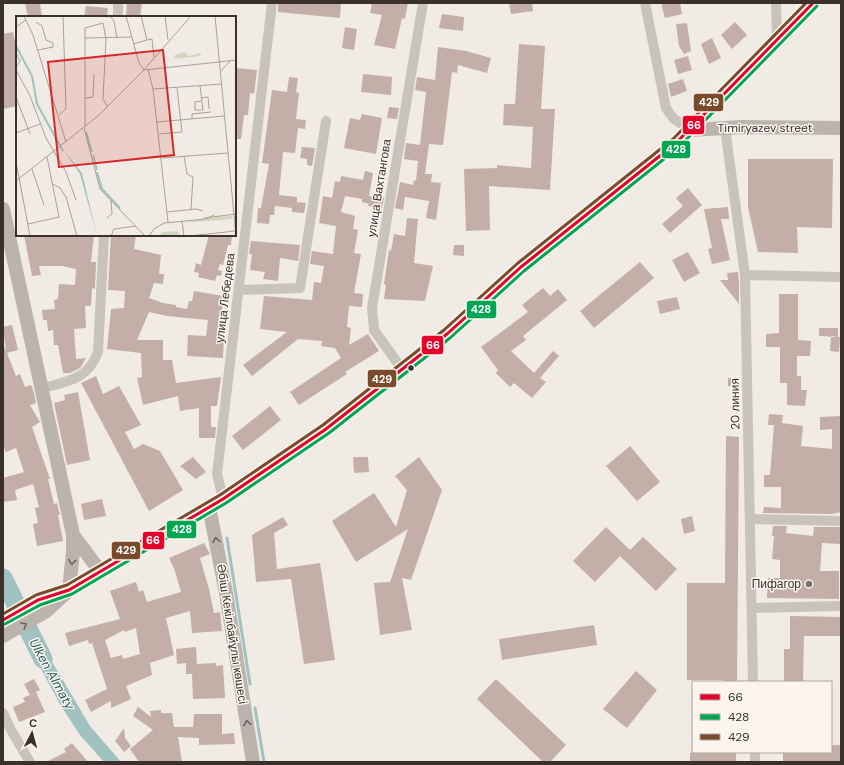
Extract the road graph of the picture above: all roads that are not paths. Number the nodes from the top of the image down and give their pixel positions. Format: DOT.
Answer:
graph roads {
  1 [pos="118,3"];
  2 [pos="272,3"];
  3 [pos="423,3"];
  4 [pos="646,3"];
  5 [pos="776,3"];
  6 [pos="813,3"];
  7 [pos="118,16"];
  8 [pos="777,40"];
  9 [pos="326,121"];
  10 [pos="725,128"];
  11 [pos="841,128"];
  12 [pos="690,130"];
  13 [pos="3,210"];
  14 [pos="104,236"];
  15 [pos="746,275"];
  16 [pos="841,277"];
  17 [pos="239,290"];
  18 [pos="402,369"];
  19 [pos="40,389"];
  20 [pos="223,499"];
  21 [pos="209,507"];
  22 [pos="750,519"];
  23 [pos="841,522"];
  24 [pos="72,535"];
  25 [pos="100,571"];
  26 [pos="69,590"];
  27 [pos="841,606"];
  28 [pos="752,608"];
  29 [pos="3,620"];
  30 [pos="5,635"];
  31 [pos="753,681"];
  32 [pos="3,713"];
  33 [pos="30,762"];
  34 [pos="253,762"];
  1 -- 7 [label="street"];
  2 -- 17 [label="street, улица Лебедева"];
  3 -- 18 [label="street, улица Вахтангова"];
  4 -- 12 [label="street"];
  5 -- 8 [label="street"];
  6 -- 8 [label="main road"];
  8 -- 12 [label="main road"];
  9 -- 17 [label="street"];
  10 -- 11 [label="main road, Timiryazev street"];
  10 -- 12 [label="main road, Timiryazev street"];
  10 -- 15 [label="street, 20 линия"];
  12 -- 18 [label="main road"];
  13 -- 19 [label="main road"];
  14 -- 19 [label="street"];
  15 -- 16 [label="street"];
  15 -- 22 [label="street, 20 линия"];
  17 -- 20 [label="street, улица Лебедева"];
  18 -- 20 [label="main road"];
  19 -- 24 [label="main road"];
  20 -- 21 [label="main road"];
  21 -- 25 [label="main road"];
  34 -- 21 [label="main road, Әбіш Кекілбайұлы көшесі, one-way"];
  22 -- 23 [label="street"];
  22 -- 28 [label="street, 20 линия"];
  24 -- 25 [label="main road"];
  24 -- 26 [label="main road, one-way"];
  25 -- 26 [label="main road"];
  26 -- 29 [label="main road"];
  30 -- 26 [label="main road, one-way"];
  27 -- 28 [label="street"];
  28 -- 31 [label="street, 20 линия"];
  32 -- 33 [label="street"];
}
